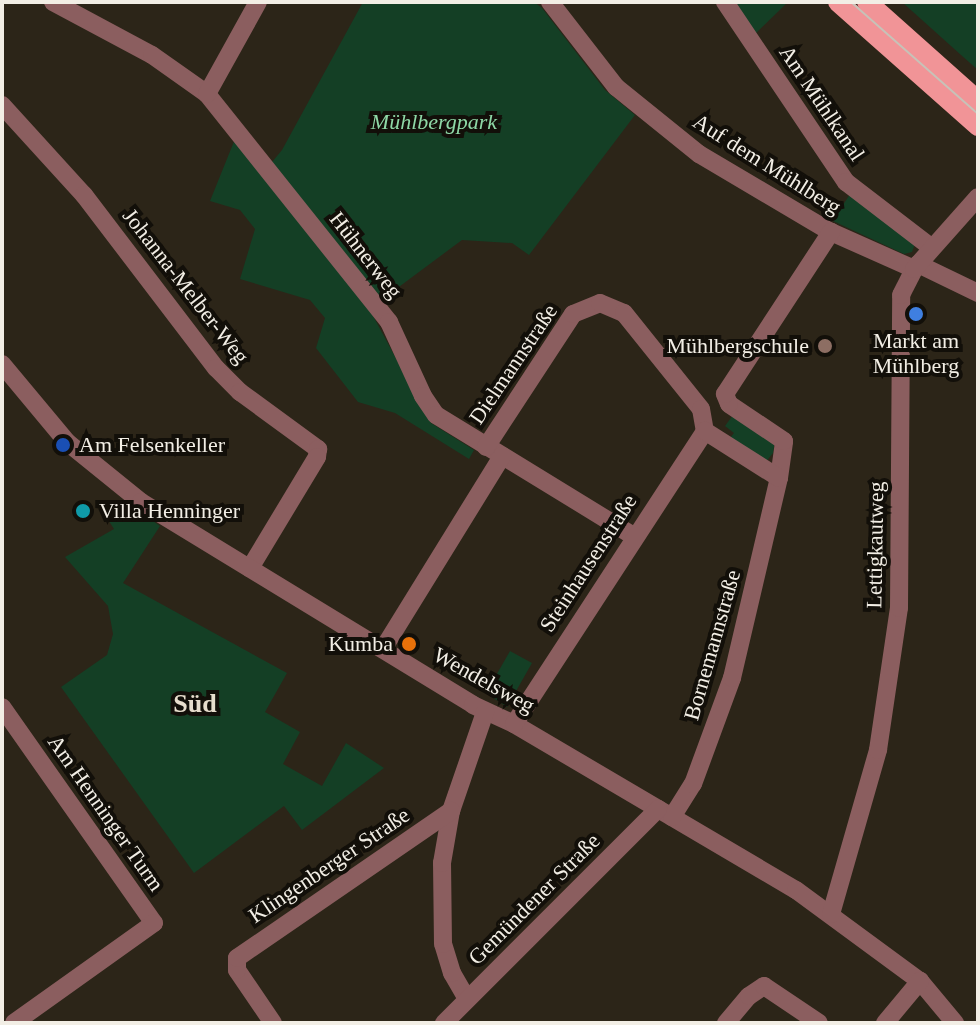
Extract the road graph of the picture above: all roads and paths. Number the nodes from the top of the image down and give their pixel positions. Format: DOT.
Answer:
graph roads {
  1 [pos="53,2"];
  2 [pos="258,2"];
  3 [pos="550,2"];
  4 [pos="725,2"];
  5 [pos="838,2"];
  6 [pos="867,2"];
  7 [pos="207,94"];
  8 [pos="978,101"];
  9 [pos="2,105"];
  10 [pos="978,126"];
  11 [pos="978,197"];
  12 [pos="831,232"];
  13 [pos="932,248"];
  14 [pos="916,267"];
  15 [pos="978,293"];
  16 [pos="2,364"];
  17 [pos="705,431"];
  18 [pos="494,452"];
  19 [pos="779,478"];
  20 [pos="635,537"];
  21 [pos="250,568"];
  22 [pos="383,649"];
  23 [pos="2,707"];
  24 [pos="485,712"];
  25 [pos="514,724"];
  26 [pos="451,811"];
  27 [pos="665,813"];
  28 [pos="831,914"];
  29 [pos="920,981"];
  30 [pos="467,999"];
  31 [pos="270,1022"];
  32 [pos="14,1023"];
  33 [pos="444,1023"];
  34 [pos="726,1023"];
  35 [pos="819,1023"];
  36 [pos="885,1023"];
  37 [pos="955,1023"];
  1 -- 7 [label="street, Hühnerweg"];
  2 -- 7 [label="street"];
  3 -- 12 [label="street, Auf dem Mühlberg"];
  4 -- 13 [label="street, Am Mühlkanal"];
  5 -- 10 [label="main road"];
  6 -- 8 [label="main road"];
  7 -- 18 [label="street, Hühnerweg"];
  9 -- 21 [label="street, Johanna-Melber-Weg"];
  11 -- 13 [label="street, Lettigkautweg"];
  12 -- 14 [label="street, Auf dem Mühlberg"];
  12 -- 19 [label="street, Bornemannstraße"];
  13 -- 14 [label="street, Lettigkautweg"];
  14 -- 15 [label="street, Auf dem Mühlberg"];
  14 -- 28 [label="street, Lettigkautweg"];
  16 -- 21 [label="street, Wendelsweg"];
  17 -- 18 [label="street, Dielmannstraße"];
  17 -- 19 [label="street"];
  17 -- 20 [label="street, Steinhausenstraße"];
  18 -- 20 [label="street, Hühnerweg"];
  18 -- 22 [label="street, Dielmannstraße"];
  19 -- 27 [label="street, Bornemannstraße"];
  20 -- 25 [label="street, Steinhausenstraße"];
  21 -- 22 [label="street, Wendelsweg"];
  22 -- 24 [label="street, Wendelsweg"];
  23 -- 32 [label="street, Am Henninger Turm"];
  24 -- 25 [label="street, Wendelsweg"];
  24 -- 26 [label="street"];
  25 -- 27 [label="street, Wendelsweg"];
  26 -- 30 [label="street"];
  26 -- 31 [label="street, Klingenberger Straße"];
  27 -- 28 [label="street, Wendelsweg"];
  27 -- 30 [label="street, Gemündener Straße"];
  28 -- 29 [label="street, Wendelsweg"];
  29 -- 36 [label="street"];
  29 -- 37 [label="street, Wendelsweg"];
  30 -- 33 [label="street, Gemündener Straße"];
  34 -- 35 [label="street"];
}
